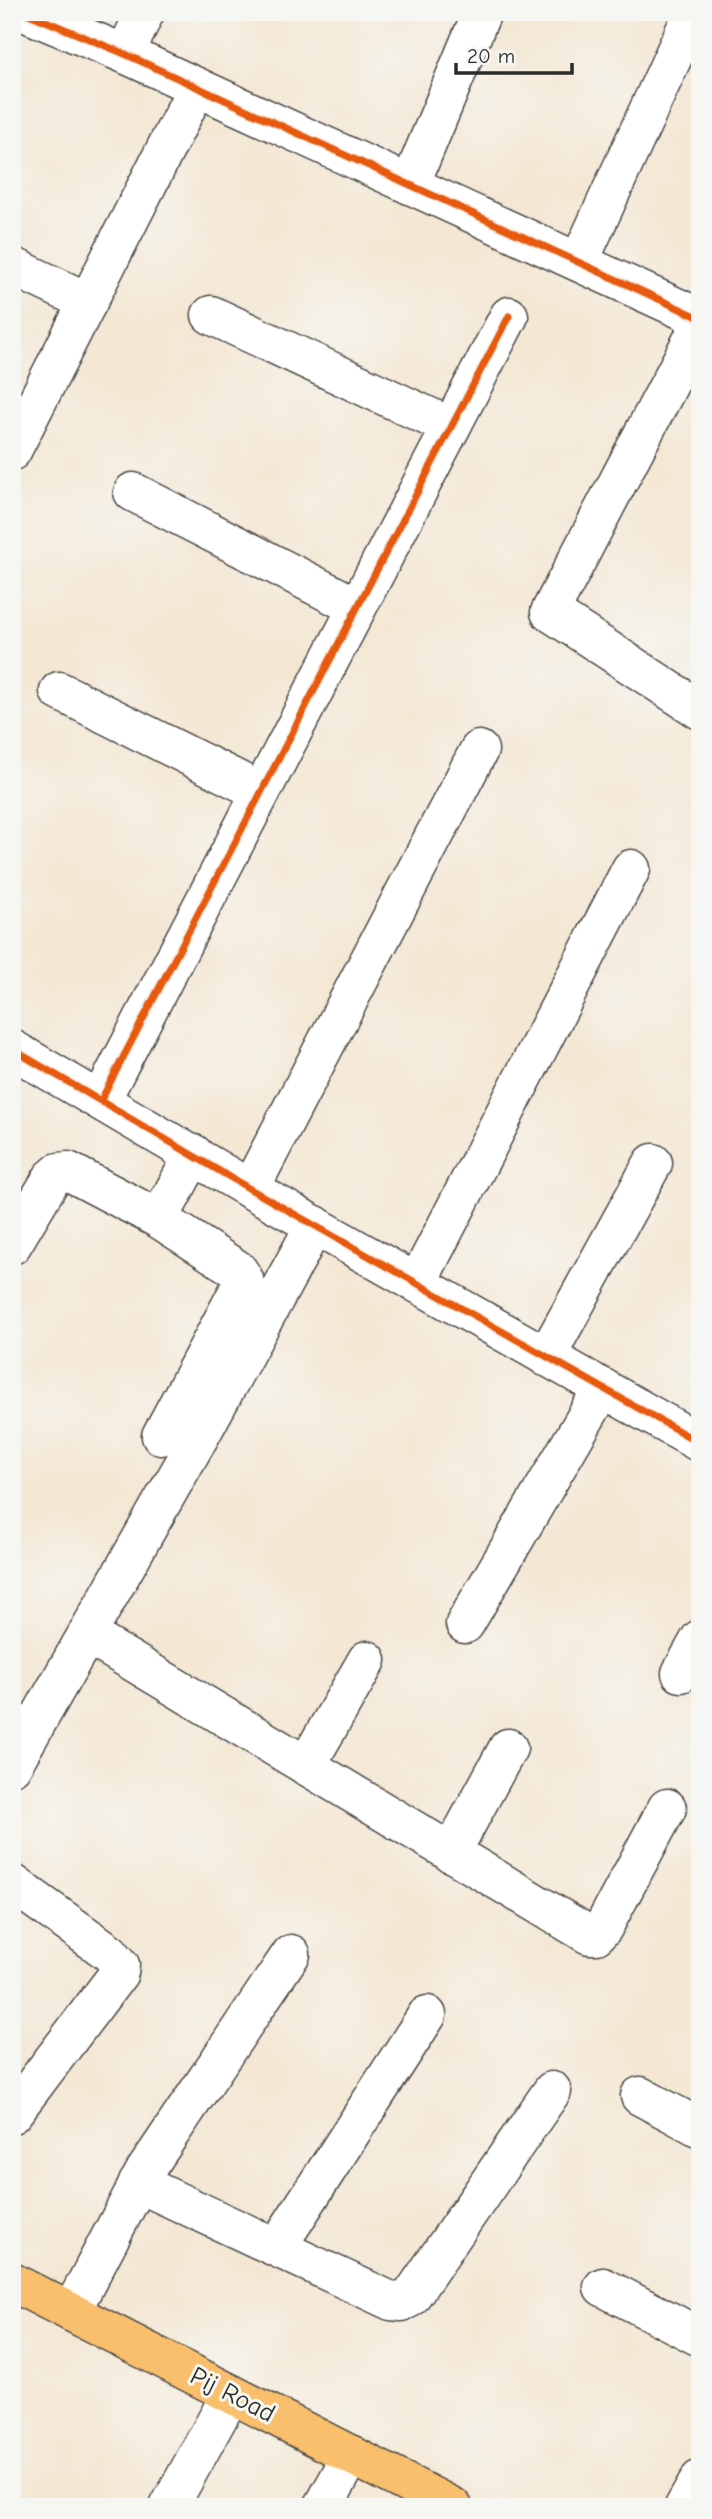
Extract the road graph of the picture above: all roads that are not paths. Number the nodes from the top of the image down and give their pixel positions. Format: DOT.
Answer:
graph roads {
  1 [pos="24,12"];
  2 [pos="145,12"];
  3 [pos="482,12"];
  4 [pos="693,12"];
  5 [pos="700,41"];
  6 [pos="125,54"];
  7 [pos="197,87"];
  8 [pos="410,185"];
  9 [pos="579,262"];
  10 [pos="12,266"];
  11 [pos="88,302"];
  12 [pos="211,315"];
  13 [pos="509,316"];
  14 [pos="700,318"];
  15 [pos="700,324"];
  16 [pos="451,427"];
  17 [pos="12,452"];
  18 [pos="133,492"];
  19 [pos="357,607"];
  20 [pos="58,691"];
  21 [pos="700,710"];
  22 [pos="479,750"];
  23 [pos="261,792"];
  24 [pos="631,869"];
  25 [pos="12,1049"];
  26 [pos="101,1100"];
  27 [pos="194,1154"];
  28 [pos="653,1163"];
  29 [pos="250,1189"];
  30 [pos="159,1219"];
  31 [pos="315,1225"];
  32 [pos="12,1245"];
  33 [pos="417,1283"];
  34 [pos="546,1357"];
  35 [pos="603,1388"];
  36 [pos="161,1436"];
  37 [pos="700,1443"];
  38 [pos="464,1625"];
  39 [pos="88,1635"];
  40 [pos="700,1639"];
  41 [pos="367,1660"];
  42 [pos="681,1674"];
  43 [pos="508,1748"];
  44 [pos="12,1766"];
  45 [pos="306,1766"];
  46 [pos="667,1808"];
  47 [pos="451,1853"];
  48 [pos="12,1883"];
  49 [pos="291,1954"];
  50 [pos="427,2015"];
  51 [pos="552,2091"];
  52 [pos="640,2096"];
  53 [pos="12,2114"];
  54 [pos="700,2128"];
  55 [pos="138,2183"];
  56 [pos="276,2248"];
  57 [pos="12,2282"];
  58 [pos="603,2287"];
  59 [pos="71,2312"];
  60 [pos="700,2337"];
  61 [pos="231,2394"];
  62 [pos="352,2455"];
  63 [pos="700,2479"];
  64 [pos="169,2507"];
  65 [pos="323,2507"];
  66 [pos="453,2507"];
  67 [pos="684,2507"];
  1 -- 6 [label="street"];
  2 -- 6 [label="street"];
  3 -- 8 [label="street"];
  4 -- 5 [label="street"];
  4 -- 9 [label="street"];
  6 -- 7 [label="street"];
  7 -- 8 [label="street"];
  7 -- 11 [label="street"];
  8 -- 9 [label="street"];
  9 -- 14 [label="street"];
  10 -- 11 [label="street"];
  11 -- 17 [label="street"];
  12 -- 16 [label="street"];
  13 -- 16 [label="street"];
  15 -- 21 [label="street"];
  16 -- 19 [label="street"];
  18 -- 19 [label="street"];
  19 -- 23 [label="street"];
  20 -- 23 [label="street"];
  22 -- 29 [label="street"];
  23 -- 26 [label="street"];
  24 -- 33 [label="street"];
  25 -- 26 [label="street"];
  26 -- 27 [label="street"];
  27 -- 29 [label="street"];
  27 -- 30 [label="street"];
  28 -- 34 [label="street"];
  29 -- 31 [label="street"];
  30 -- 32 [label="street"];
  30 -- 36 [label="street"];
  31 -- 33 [label="street"];
  31 -- 39 [label="street"];
  33 -- 34 [label="street"];
  34 -- 35 [label="street"];
  35 -- 37 [label="street"];
  35 -- 38 [label="street"];
  39 -- 44 [label="street"];
  39 -- 45 [label="street"];
  40 -- 42 [label="street"];
  41 -- 45 [label="street"];
  43 -- 47 [label="street"];
  45 -- 47 [label="street"];
  46 -- 47 [label="street"];
  48 -- 53 [label="street"];
  49 -- 55 [label="street"];
  50 -- 56 [label="street"];
  51 -- 56 [label="street"];
  52 -- 54 [label="street"];
  55 -- 56 [label="street"];
  55 -- 59 [label="street"];
  57 -- 59 [label="main road, Pij Road"];
  58 -- 60 [label="street"];
  59 -- 61 [label="main road, Pij Road"];
  61 -- 62 [label="main road, Pij Road"];
  61 -- 64 [label="street"];
  62 -- 65 [label="street"];
  62 -- 66 [label="main road, Pij Road"];
  63 -- 67 [label="street"];
}
